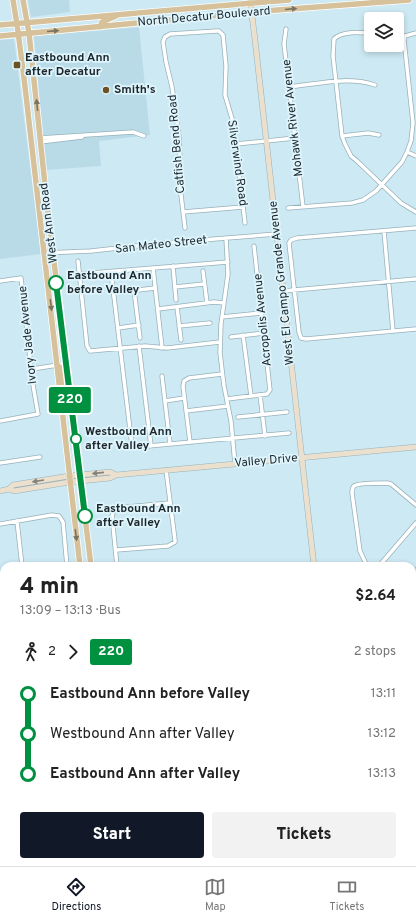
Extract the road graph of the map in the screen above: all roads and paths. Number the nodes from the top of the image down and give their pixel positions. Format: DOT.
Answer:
graph roads {
  1 [pos="13,0"];
  2 [pos="23,0"];
  3 [pos="289,0"];
  4 [pos="409,0"];
  5 [pos="250,2"];
  6 [pos="252,12"];
  7 [pos="135,13"];
  8 [pos="120,14"];
  9 [pos="27,23"];
  10 [pos="136,23"];
  11 [pos="17,24"];
  12 [pos="0,25"];
  13 [pos="100,27"];
  14 [pos="286,29"];
  15 [pos="416,32"];
  16 [pos="29,33"];
  17 [pos="364,33"];
  18 [pos="19,34"];
  19 [pos="0,36"];
  20 [pos="165,37"];
  21 [pos="336,82"];
  22 [pos="375,85"];
  23 [pos="289,87"];
  24 [pos="28,112"];
  25 [pos="379,135"];
  26 [pos="144,136"];
  27 [pos="342,136"];
  28 [pos="295,138"];
  29 [pos="40,140"];
  30 [pos="266,141"];
  31 [pos="31,142"];
  32 [pos="236,144"];
  33 [pos="407,152"];
  34 [pos="416,156"];
  35 [pos="42,165"];
  36 [pos="382,184"];
  37 [pos="243,207"];
  38 [pos="303,207"];
  39 [pos="288,208"];
  40 [pos="183,212"];
  41 [pos="416,212"];
  42 [pos="245,223"];
  43 [pos="185,228"];
  44 [pos="416,228"];
  45 [pos="384,230"];
  46 [pos="277,234"];
  47 [pos="226,238"];
  48 [pos="254,246"];
  49 [pos="44,252"];
  50 [pos="52,252"];
  51 [pos="78,261"];
  52 [pos="228,262"];
  53 [pos="173,266"];
  54 [pos="153,268"];
  55 [pos="203,271"];
  56 [pos="111,272"];
  57 [pos="79,274"];
  58 [pos="416,279"];
  59 [pos="388,281"];
  60 [pos="0,282"];
  61 [pos="204,284"];
  62 [pos="175,287"];
  63 [pos="155,288"];
  64 [pos="294,289"];
  65 [pos="134,290"];
  66 [pos="283,291"];
  67 [pos="122,292"];
  68 [pos="176,300"];
  69 [pos="224,303"];
  70 [pos="207,304"];
  71 [pos="177,307"];
  72 [pos="158,309"];
  73 [pos="262,313"];
  74 [pos="222,317"];
  75 [pos="210,323"];
  76 [pos="138,325"];
  77 [pos="180,326"];
  78 [pos="118,328"];
  79 [pos="416,329"];
  80 [pos="393,331"];
  81 [pos="264,333"];
  82 [pos="243,335"];
  83 [pos="231,337"];
  84 [pos="140,338"];
  85 [pos="181,340"];
  86 [pos="220,342"];
  87 [pos="64,345"];
  88 [pos="140,346"];
  89 [pos="120,348"];
  90 [pos="162,348"];
  91 [pos="58,365"];
  92 [pos="32,369"];
  93 [pos="222,374"];
  94 [pos="162,376"];
  95 [pos="69,389"];
  96 [pos="260,395"];
  97 [pos="251,396"];
  98 [pos="184,398"];
  99 [pos="227,399"];
  100 [pos="165,401"];
  101 [pos="228,406"];
  102 [pos="186,411"];
  103 [pos="287,412"];
  104 [pos="262,415"];
  105 [pos="238,417"];
  106 [pos="0,421"];
  107 [pos="289,433"];
  108 [pos="265,436"];
  109 [pos="233,439"];
  110 [pos="190,442"];
  111 [pos="170,444"];
  112 [pos="151,446"];
  113 [pos="416,447"];
  114 [pos="40,457"];
  115 [pos="302,458"];
  116 [pos="0,463"];
  117 [pos="235,464"];
  118 [pos="166,470"];
  119 [pos="81,478"];
  120 [pos="70,479"];
  121 [pos="0,491"];
  122 [pos="170,503"];
  123 [pos="416,505"];
  124 [pos="17,521"];
  125 [pos="416,523"];
  126 [pos="0,524"];
  127 [pos="116,550"];
  128 [pos="22,562"];
  129 [pos="67,562"];
  130 [pos="80,562"];
  131 [pos="91,562"];
  132 [pos="118,562"];
  133 [pos="314,562"];
  134 [pos="365,562"];
  135 [pos="382,562"];
  1 -- 11 [label="main road, West Ann Road"];
  2 -- 9 [label="main road, West Ann Road"];
  3 -- 5 [label="main road, North Decatur Boulevard"];
  6 -- 4 [label="main road, North Decatur Boulevard, one-way"];
  5 -- 6 [label="street, West El Campo Grande Avenue"];
  5 -- 7 [label="main road, North Decatur Boulevard"];
  6 -- 10 [label="main road, North Decatur Boulevard"];
  6 -- 30 [label="street, West El Campo Grande Avenue"];
  7 -- 8 [label="main road, North Decatur Boulevard"];
  7 -- 10 [label="main road"];
  8 -- 9 [label="main road, North Decatur Boulevard"];
  8 -- 13 [label="main road"];
  9 -- 11 [label="main road, North Decatur Boulevard"];
  9 -- 16 [label="main road, West Ann Road"];
  10 -- 13 [label="main road, North Decatur Boulevard"];
  11 -- 12 [label="main road, North Decatur Boulevard"];
  11 -- 18 [label="main road, West Ann Road"];
  16 -- 13 [label="main road, North Decatur Boulevard, one-way"];
  14 -- 23 [label="street, Mohawk River Avenue"];
  15 -- 33 [label="street"];
  16 -- 18 [label="main road, North Decatur Boulevard"];
  29 -- 16 [label="main road, West Ann Road, one-way"];
  17 -- 21 [label="street"];
  18 -- 19 [label="main road, North Decatur Boulevard"];
  18 -- 24 [label="main road, West Ann Road"];
  20 -- 32 [label="street, Silverwind Road"];
  20 -- 40 [label="street, Catfish Bend Road"];
  21 -- 22 [label="street"];
  21 -- 23 [label="street"];
  21 -- 27 [label="street"];
  23 -- 28 [label="street, Mohawk River Avenue"];
  24 -- 29 [label="main road"];
  24 -- 31 [label="main road, West Ann Road"];
  25 -- 27 [label="street"];
  26 -- 29 [label="street"];
  27 -- 36 [label="street"];
  28 -- 30 [label="street"];
  28 -- 38 [label="street, Mohawk River Avenue"];
  29 -- 35 [label="main road, West Ann Road"];
  30 -- 32 [label="street"];
  30 -- 46 [label="street, West El Campo Grande Avenue"];
  31 -- 35 [label="main road"];
  31 -- 49 [label="main road, West Ann Road"];
  32 -- 37 [label="street, Silverwind Road"];
  33 -- 34 [label="street"];
  33 -- 36 [label="street"];
  35 -- 50 [label="main road, West Ann Road"];
  36 -- 38 [label="street"];
  36 -- 41 [label="street"];
  37 -- 40 [label="street"];
  37 -- 42 [label="street, Silverwind Road"];
  38 -- 39 [label="street"];
  40 -- 43 [label="street, Catfish Bend Road"];
  44 -- 45 [label="street"];
  45 -- 59 [label="street"];
  45 -- 64 [label="street"];
  46 -- 47 [label="street, San Mateo Street"];
  46 -- 66 [label="street, West El Campo Grande Avenue"];
  47 -- 50 [label="street, San Mateo Street"];
  47 -- 52 [label="street"];
  48 -- 73 [label="street, Acropolis Avenue"];
  49 -- 50 [label="street, San Mateo Street"];
  49 -- 91 [label="main road, West Ann Road, one-way"];
  50 -- 87 [label="main road, West Ann Road"];
  51 -- 57 [label="street"];
  52 -- 53 [label="street"];
  52 -- 69 [label="street"];
  53 -- 54 [label="street"];
  53 -- 62 [label="street"];
  54 -- 56 [label="street"];
  54 -- 63 [label="street"];
  55 -- 61 [label="street"];
  56 -- 57 [label="street"];
  56 -- 78 [label="street"];
  57 -- 89 [label="street"];
  58 -- 59 [label="street"];
  59 -- 64 [label="street"];
  59 -- 80 [label="street"];
  60 -- 92 [label="street, Ivory Jade Avenue"];
  61 -- 62 [label="street"];
  61 -- 70 [label="street"];
  62 -- 68 [label="street"];
  63 -- 65 [label="street"];
  63 -- 72 [label="street"];
  64 -- 66 [label="street"];
  64 -- 80 [label="street"];
  65 -- 67 [label="street"];
  65 -- 76 [label="street"];
  66 -- 115 [label="street, West El Campo Grande Avenue"];
  69 -- 70 [label="street"];
  69 -- 74 [label="street"];
  70 -- 71 [label="street"];
  71 -- 72 [label="street"];
  71 -- 77 [label="street"];
  72 -- 90 [label="street"];
  73 -- 74 [label="street"];
  73 -- 81 [label="street, Acropolis Avenue"];
  74 -- 86 [label="street"];
  75 -- 77 [label="street"];
  76 -- 78 [label="street"];
  76 -- 84 [label="street"];
  77 -- 85 [label="street"];
  78 -- 89 [label="street"];
  79 -- 80 [label="street"];
  81 -- 82 [label="street"];
  81 -- 96 [label="street, Acropolis Avenue"];
  82 -- 83 [label="street"];
  82 -- 97 [label="street"];
  86 -- 90 [label="street"];
  86 -- 93 [label="street"];
  87 -- 91 [label="main road"];
  87 -- 95 [label="main road, West Ann Road"];
  88 -- 89 [label="street"];
  88 -- 90 [label="street"];
  88 -- 112 [label="street"];
  89 -- 112 [label="street"];
  91 -- 92 [label="street"];
  91 -- 95 [label="main road"];
  91 -- 120 [label="main road, West Ann Road"];
  92 -- 106 [label="street, Ivory Jade Avenue"];
  93 -- 98 [label="street"];
  93 -- 99 [label="street"];
  94 -- 100 [label="street"];
  95 -- 119 [label="main road, West Ann Road"];
  96 -- 97 [label="street"];
  96 -- 104 [label="street"];
  97 -- 99 [label="street"];
  98 -- 100 [label="street"];
  98 -- 102 [label="street"];
  99 -- 101 [label="street"];
  100 -- 111 [label="street"];
  101 -- 102 [label="street"];
  101 -- 109 [label="street"];
  102 -- 110 [label="street"];
  103 -- 104 [label="street"];
  104 -- 105 [label="street"];
  104 -- 108 [label="street"];
  107 -- 108 [label="street"];
  108 -- 109 [label="street"];
  109 -- 110 [label="street"];
  109 -- 117 [label="street"];
  110 -- 111 [label="street"];
  111 -- 112 [label="street"];
  113 -- 115 [label="street, Valley Drive"];
  114 -- 116 [label="street"];
  115 -- 117 [label="street, Valley Drive"];
  115 -- 133 [label="street, West El Campo Grande Avenue"];
  117 -- 118 [label="street, Valley Drive"];
  118 -- 119 [label="street, Valley Drive"];
  118 -- 122 [label="street"];
  119 -- 120 [label="street, Valley Drive"];
  119 -- 131 [label="main road, West Ann Road"];
  120 -- 121 [label="street, Valley Drive"];
  120 -- 130 [label="main road, West Ann Road, one-way"];
  122 -- 127 [label="street"];
  122 -- 127 [label="street"];
  123 -- 134 [label="street"];
  124 -- 126 [label="street"];
  124 -- 128 [label="street"];
  124 -- 129 [label="street"];
  125 -- 135 [label="street"];
  127 -- 132 [label="street"];
}
